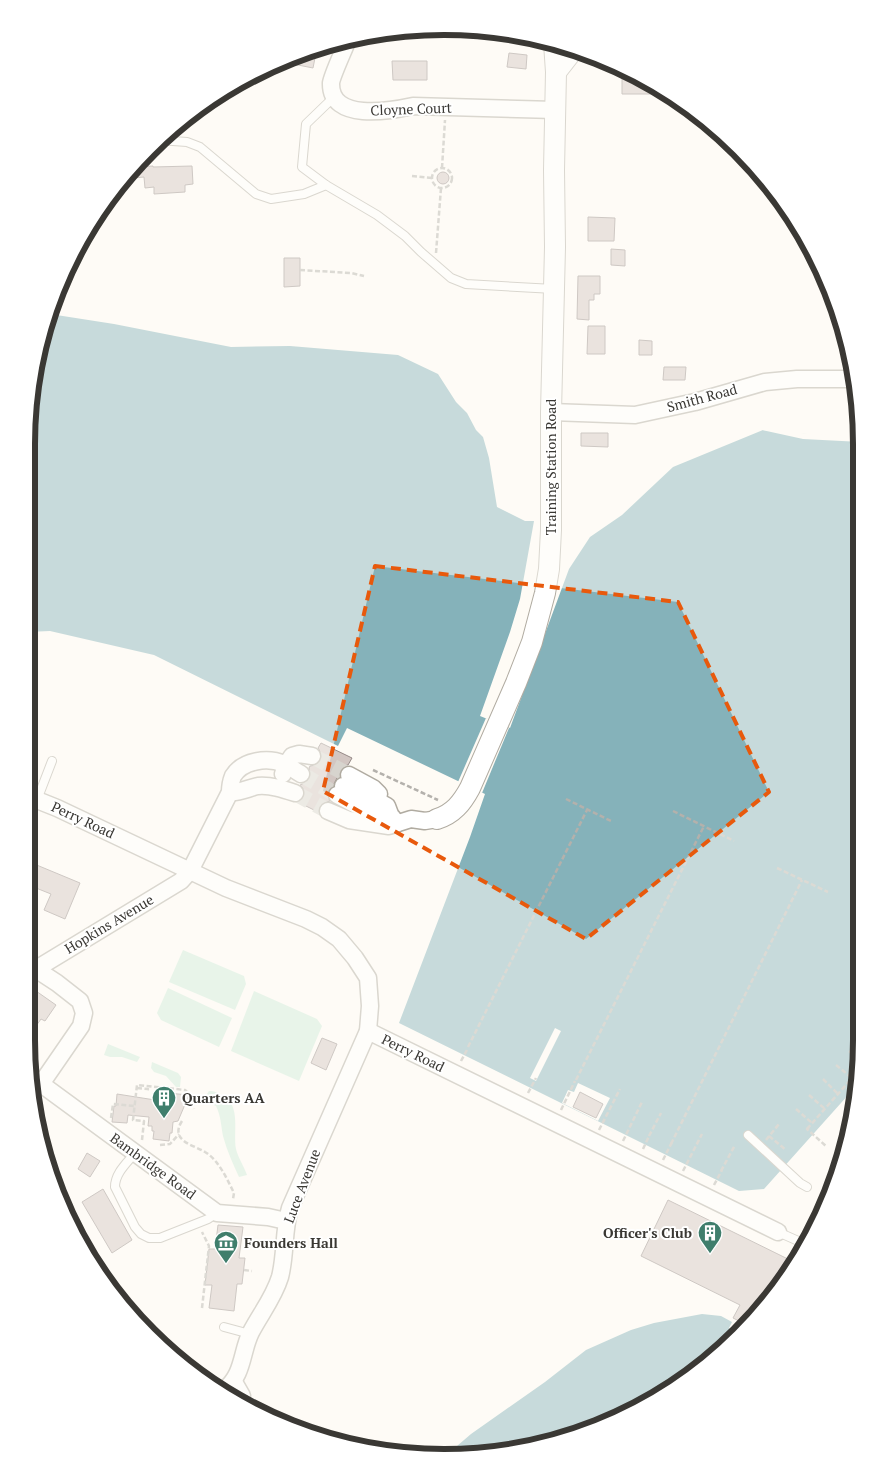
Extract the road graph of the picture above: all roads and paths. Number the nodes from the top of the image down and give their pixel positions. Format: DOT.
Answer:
graph roads {
  1 [pos="345,47"];
  2 [pos="555,50"];
  3 [pos="569,55"];
  4 [pos="556,72"];
  5 [pos="334,97"];
  6 [pos="446,107"];
  7 [pos="554,110"];
  8 [pos="169,141"];
  9 [pos="442,168"];
  10 [pos="412,176"];
  11 [pos="432,178"];
  12 [pos="326,185"];
  13 [pos="441,188"];
  14 [pos="435,264"];
  15 [pos="300,270"];
  16 [pos="364,276"];
  17 [pos="554,289"];
  18 [pos="848,379"];
  19 [pos="551,412"];
  20 [pos="52,761"];
  21 [pos="286,765"];
  22 [pos="306,766"];
  23 [pos="368,767"];
  24 [pos="279,788"];
  25 [pos="344,789"];
  26 [pos="35,792"];
  27 [pos="230,792"];
  28 [pos="295,793"];
  29 [pos="434,798"];
  30 [pos="35,799"];
  31 [pos="566,799"];
  32 [pos="587,810"];
  33 [pos="673,811"];
  34 [pos="392,816"];
  35 [pos="437,819"];
  36 [pos="611,821"];
  37 [pos="704,826"];
  38 [pos="734,840"];
  39 [pos="777,868"];
  40 [pos="190,870"];
  41 [pos="802,880"];
  42 [pos="828,892"];
  43 [pos="35,964"];
  44 [pos="35,969"];
  45 [pos="368,1031"];
  46 [pos="472,1040"];
  47 [pos="468,1047"];
  48 [pos="849,1051"];
  49 [pos="852,1054"];
  50 [pos="464,1055"];
  51 [pos="836,1065"];
  52 [pos="578,1075"];
  53 [pos="851,1077"];
  54 [pos="536,1078"];
  55 [pos="851,1079"];
  56 [pos="576,1080"];
  57 [pos="823,1080"];
  58 [pos="37,1081"];
  59 [pos="137,1088"];
  60 [pos="531,1088"];
  61 [pos="620,1089"];
  62 [pos="147,1091"];
  63 [pos="809,1094"];
  64 [pos="838,1094"];
  65 [pos="642,1102"];
  66 [pos="135,1106"];
  67 [pos="563,1106"];
  68 [pos="194,1109"];
  69 [pos="796,1109"];
  70 [pos="825,1109"];
  71 [pos="661,1112"];
  72 [pos="820,1115"];
  73 [pos="110,1121"];
  74 [pos="182,1121"];
  75 [pos="602,1123"];
  76 [pos="812,1123"];
  77 [pos="779,1124"];
  78 [pos="807,1129"];
  79 [pos="179,1134"];
  80 [pos="702,1134"];
  81 [pos="626,1135"];
  82 [pos="748,1135"];
  83 [pos="770,1136"];
  84 [pos="674,1139"];
  85 [pos="645,1144"];
  86 [pos="671,1144"];
  87 [pos="160,1145"];
  88 [pos="734,1145"];
  89 [pos="771,1145"];
  90 [pos="139,1146"];
  91 [pos="827,1147"];
  92 [pos="786,1150"];
  93 [pos="665,1154"];
  94 [pos="686,1165"];
  95 [pos="724,1167"];
  96 [pos="721,1171"];
  97 [pos="716,1180"];
  98 [pos="807,1187"];
  99 [pos="222,1208"];
  100 [pos="286,1221"];
  101 [pos="200,1226"];
  102 [pos="778,1232"];
  103 [pos="800,1242"];
  104 [pos="244,1270"];
  105 [pos="252,1271"];
  106 [pos="202,1308"];
  107 [pos="224,1327"];
  108 [pos="250,1334"];
  109 [pos="229,1386"];
  110 [pos="240,1395"];
  1 -- 5 [label="street"];
  2 -- 4 [label="street, Training Station Road"];
  3 -- 4 [label="street"];
  4 -- 7 [label="street, Training Station Road"];
  5 -- 6 [label="street, Cloyne Court"];
  5 -- 12 [label="lane"];
  6 -- 7 [label="street, Cloyne Court"];
  6 -- 9 [label="path"];
  7 -- 17 [label="street, Training Station Road"];
  8 -- 12 [label="lane"];
  9 -- 11 [label="path"];
  9 -- 13 [label="path"];
  10 -- 11 [label="path"];
  11 -- 13 [label="path"];
  12 -- 14 [label="lane"];
  13 -- 14 [label="path"];
  14 -- 17 [label="lane"];
  15 -- 16 [label="path"];
  17 -- 19 [label="street, Training Station Road"];
  18 -- 19 [label="street, Smith Road"];
  19 -- 35 [label="street, Training Station Road"];
  20 -- 26 [label="lane"];
  21 -- 22 [label="street"];
  21 -- 24 [label="street"];
  21 -- 27 [label="street"];
  23 -- 29 [label="path"];
  24 -- 27 [label="street"];
  24 -- 28 [label="street"];
  25 -- 34 [label="street, Training Station Road"];
  25 -- 34 [label="street"];
  25 -- 34 [label="street, Training Station Road"];
  27 -- 40 [label="street"];
  30 -- 40 [label="street, Perry Road"];
  31 -- 32 [label="path"];
  32 -- 36 [label="path"];
  32 -- 46 [label="path"];
  33 -- 37 [label="path"];
  34 -- 35 [label="street, Training Station Road"];
  37 -- 38 [label="path"];
  37 -- 52 [label="path"];
  39 -- 41 [label="path"];
  40 -- 43 [label="street, Hopkins Avenue"];
  40 -- 45 [label="street, Perry Road"];
  41 -- 42 [label="path"];
  41 -- 84 [label="path"];
  44 -- 58 [label="street"];
  45 -- 100 [label="street, Luce Avenue"];
  45 -- 102 [label="street, Perry Road"];
  46 -- 47 [label="path"];
  46 -- 50 [label="path"];
  48 -- 49 [label="path"];
  51 -- 53 [label="path"];
  52 -- 56 [label="path"];
  52 -- 67 [label="path"];
  54 -- 60 [label="path"];
  55 -- 64 [label="path"];
  57 -- 64 [label="path"];
  58 -- 90 [label="street, Bambridge Road"];
  59 -- 62 [label="path"];
  59 -- 66 [label="path"];
  59 -- 68 [label="path"];
  61 -- 75 [label="path"];
  63 -- 70 [label="path"];
  64 -- 70 [label="path"];
  65 -- 81 [label="path"];
  66 -- 73 [label="path"];
  66 -- 90 [label="path"];
  69 -- 76 [label="path"];
  70 -- 72 [label="path"];
  71 -- 85 [label="path"];
  72 -- 76 [label="path"];
  72 -- 91 [label="path"];
  74 -- 79 [label="path"];
  76 -- 78 [label="path"];
  77 -- 83 [label="path"];
  79 -- 87 [label="path"];
  79 -- 99 [label="path"];
  80 -- 94 [label="path"];
  82 -- 98 [label="lane"];
  83 -- 89 [label="path"];
  83 -- 92 [label="path"];
  84 -- 86 [label="path"];
  84 -- 93 [label="path"];
  88 -- 95 [label="path"];
  90 -- 99 [label="street, Bambridge Road"];
  90 -- 99 [label="lane"];
  95 -- 96 [label="path"];
  95 -- 97 [label="path"];
  99 -- 100 [label="street"];
  100 -- 108 [label="street, Luce Avenue"];
  101 -- 106 [label="path"];
  102 -- 103 [label="lane"];
  104 -- 105 [label="path"];
  107 -- 108 [label="lane"];
  108 -- 109 [label="street, Luce Avenue"];
  109 -- 110 [label="street, Luce Avenue"];
}
